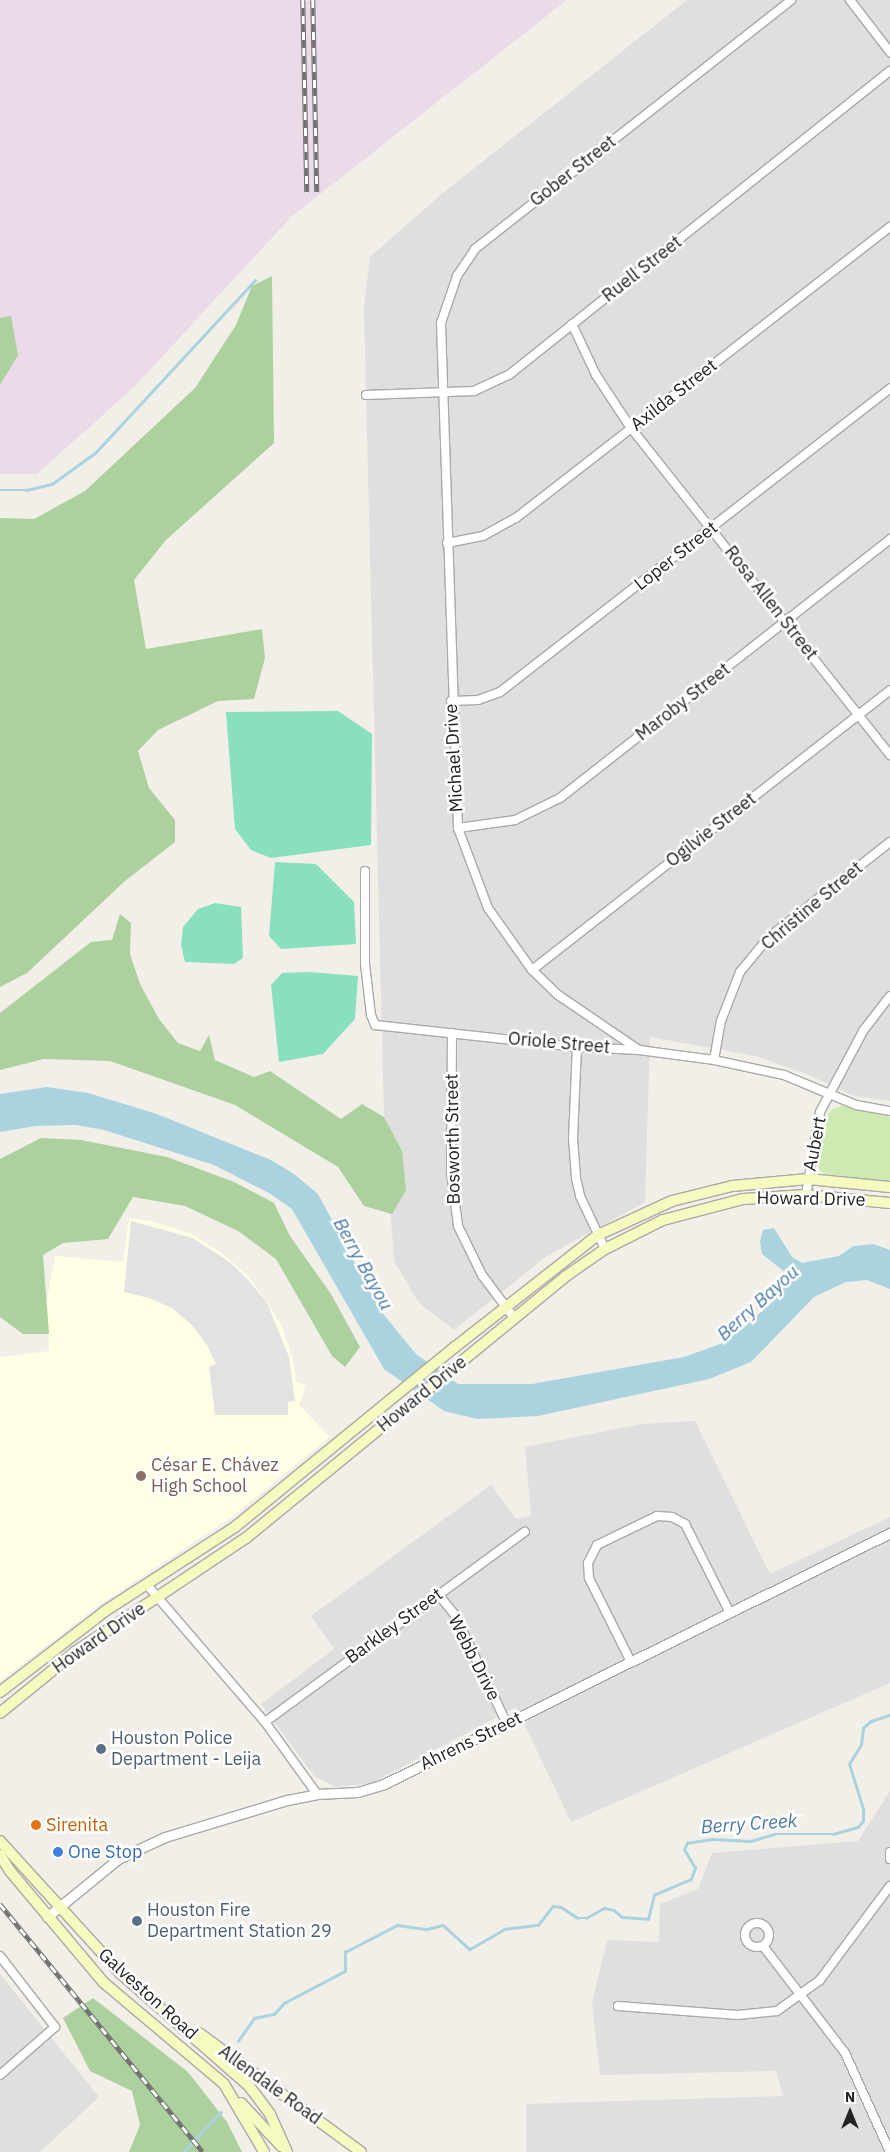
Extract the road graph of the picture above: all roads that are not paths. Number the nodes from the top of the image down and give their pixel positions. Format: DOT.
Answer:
graph roads {
  1 [pos="791,0"];
  2 [pos="850,0"];
  3 [pos="890,52"];
  4 [pos="890,72"];
  5 [pos="890,227"];
  6 [pos="572,324"];
  7 [pos="890,388"];
  8 [pos="443,392"];
  9 [pos="366,394"];
  10 [pos="632,428"];
  11 [pos="713,528"];
  12 [pos="890,539"];
  13 [pos="447,543"];
  14 [pos="785,621"];
  15 [pos="890,690"];
  16 [pos="451,701"];
  17 [pos="859,715"];
  18 [pos="890,756"];
  19 [pos="458,828"];
  20 [pos="890,842"];
  21 [pos="365,871"];
  22 [pos="532,970"];
  23 [pos="890,996"];
  24 [pos="452,1032"];
  25 [pos="578,1047"];
  26 [pos="639,1050"];
  27 [pos="714,1060"];
  28 [pos="828,1095"];
  29 [pos="890,1111"];
  30 [pos="808,1179"];
  31 [pos="890,1187"];
  32 [pos="702,1192"];
  33 [pos="806,1195"];
  34 [pos="890,1203"];
  35 [pos="706,1207"];
  36 [pos="598,1235"];
  37 [pos="605,1249"];
  38 [pos="505,1306"];
  39 [pos="515,1319"];
  40 [pos="332,1446"];
  41 [pos="343,1459"];
  42 [pos="235,1527"];
  43 [pos="525,1532"];
  44 [pos="890,1533"];
  45 [pos="246,1538"];
  46 [pos="147,1585"];
  47 [pos="438,1594"];
  48 [pos="157,1597"];
  49 [pos="730,1613"];
  50 [pos="45,1656"];
  51 [pos="631,1662"];
  52 [pos="55,1668"];
  53 [pos="0,1692"];
  54 [pos="0,1713"];
  55 [pos="265,1722"];
  56 [pos="507,1724"];
  57 [pos="317,1794"];
  58 [pos="0,1841"];
  59 [pos="890,1852"];
  60 [pos="0,1855"];
  61 [pos="890,1859"];
  62 [pos="890,1886"];
  63 [pos="60,1908"];
  64 [pos="47,1917"];
  65 [pos="763,1946"];
  66 [pos="99,1952"];
  67 [pos="0,1956"];
  68 [pos="86,1962"];
  69 [pos="802,1996"];
  70 [pos="152,2001"];
  71 [pos="618,2006"];
  72 [pos="0,2074"];
  73 [pos="224,2084"];
  74 [pos="264,2152"];
  75 [pos="286,2152"];
  76 [pos="362,2152"];
  77 [pos="890,2152"];
  1 -- 8 [label="street, Gober Street"];
  2 -- 3 [label="street"];
  4 -- 6 [label="street, Ruell Street"];
  5 -- 10 [label="street, Axilda Street"];
  6 -- 8 [label="street, Ruell Street"];
  6 -- 10 [label="street, Rosa Allen Street"];
  7 -- 11 [label="street, Loper Street"];
  8 -- 9 [label="street, Ruell Street"];
  8 -- 13 [label="street, Michael Drive"];
  10 -- 11 [label="street, Rosa Allen Street"];
  10 -- 13 [label="street, Axilda Street"];
  11 -- 14 [label="street, Rosa Allen Street"];
  11 -- 16 [label="street, Loper Street"];
  12 -- 14 [label="street, Maroby Street"];
  13 -- 16 [label="street, Michael Drive"];
  14 -- 17 [label="street, Rosa Allen Street"];
  14 -- 19 [label="street, Maroby Street"];
  15 -- 17 [label="street, Ogilvie Street"];
  16 -- 19 [label="street, Michael Drive"];
  17 -- 18 [label="street, Rosa Allen Street"];
  17 -- 22 [label="street, Ogilvie Street"];
  19 -- 22 [label="street, Michael Drive"];
  20 -- 27 [label="street, Christine Street"];
  21 -- 24 [label="street, Oriole Street"];
  22 -- 26 [label="street, Michael Drive"];
  23 -- 28 [label="street, Aubert"];
  24 -- 25 [label="street, Oriole Street"];
  24 -- 38 [label="street, Bosworth Street"];
  25 -- 26 [label="street, Oriole Street"];
  25 -- 36 [label="street"];
  26 -- 27 [label="street, Oriole Street"];
  27 -- 28 [label="street, Oriole Street"];
  28 -- 29 [label="street, Oriole Street"];
  28 -- 30 [label="street, Aubert"];
  30 -- 31 [label="main road, Howard Drive"];
  30 -- 32 [label="main road, Howard Drive"];
  30 -- 33 [label="street, Aubert"];
  32 -- 35 [label="main road"];
  32 -- 36 [label="main road, Howard Drive"];
  33 -- 34 [label="main road, Howard Drive"];
  33 -- 35 [label="main road, Howard Drive"];
  35 -- 37 [label="main road, Howard Drive"];
  36 -- 37 [label="street"];
  36 -- 38 [label="main road, Howard Drive"];
  37 -- 39 [label="main road, Howard Drive"];
  38 -- 39 [label="street, Bosworth Street"];
  38 -- 40 [label="main road, Howard Drive"];
  39 -- 41 [label="main road, Howard Drive"];
  40 -- 41 [label="main road"];
  40 -- 42 [label="main road, Howard Drive"];
  41 -- 45 [label="main road, Howard Drive"];
  42 -- 45 [label="main road"];
  42 -- 46 [label="main road, Howard Drive"];
  43 -- 47 [label="street, Barkley Street"];
  44 -- 49 [label="street, Ahrens Street"];
  45 -- 48 [label="main road, Howard Drive"];
  46 -- 48 [label="street"];
  46 -- 50 [label="main road, Howard Drive"];
  47 -- 55 [label="street, Barkley Street"];
  47 -- 56 [label="street, Webb Drive"];
  48 -- 52 [label="main road, Howard Drive"];
  48 -- 55 [label="street"];
  49 -- 51 [label="street, Ahrens Street"];
  49 -- 51 [label="street"];
  50 -- 52 [label="main road"];
  50 -- 53 [label="main road, Howard Drive"];
  51 -- 56 [label="street, Ahrens Street"];
  52 -- 54 [label="main road, Howard Drive"];
  55 -- 57 [label="street"];
  56 -- 57 [label="street, Ahrens Street"];
  57 -- 63 [label="street, Ahrens Street"];
  58 -- 63 [label="main road, Galveston Road"];
  59 -- 61 [label="street"];
  60 -- 64 [label="main road, Galveston Road"];
  62 -- 69 [label="street"];
  63 -- 64 [label="street, Ahrens Street"];
  63 -- 66 [label="main road, Galveston Road"];
  64 -- 68 [label="main road, Galveston Road"];
  65 -- 69 [label="street"];
  66 -- 68 [label="main road"];
  66 -- 70 [label="main road, Galveston Road"];
  67 -- 72 [label="street"];
  68 -- 73 [label="main road, Galveston Road"];
  69 -- 71 [label="street"];
  69 -- 77 [label="street"];
  70 -- 75 [label="main road, Galveston Road"];
  70 -- 76 [label="main road, Allendale Road"];
  73 -- 74 [label="main road, Galveston Road"];
  73 -- 75 [label="main road, Allendale Road"];
}
